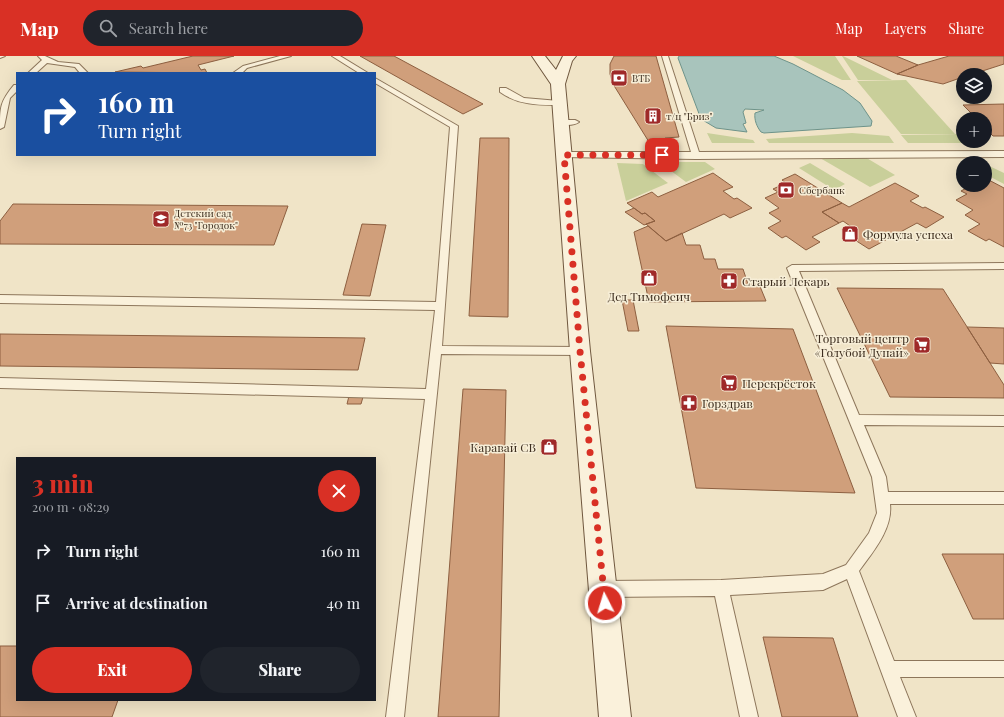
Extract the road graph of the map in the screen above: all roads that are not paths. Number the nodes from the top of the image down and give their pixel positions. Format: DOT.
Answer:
graph roads {
  1 [pos="288,56"];
  2 [pos="335,56"];
  3 [pos="538,56"];
  4 [pos="570,56"];
  5 [pos="665,56"];
  6 [pos="43,58"];
  7 [pos="33,72"];
  8 [pos="83,72"];
  9 [pos="238,72"];
  10 [pos="362,72"];
  11 [pos="376,81"];
  12 [pos="558,84"];
  13 [pos="16,88"];
  14 [pos="503,90"];
  15 [pos="559,103"];
  16 [pos="0,127"];
  17 [pos="660,144"];
  18 [pos="1004,154"];
  19 [pos="564,155"];
  20 [pos="662,155"];
  21 [pos="696,156"];
  22 [pos="1004,266"];
  23 [pos="0,299"];
  24 [pos="441,306"];
  25 [pos="436,350"];
  26 [pos="580,351"];
  27 [pos="0,383"];
  28 [pos="432,394"];
  29 [pos="855,420"];
  30 [pos="1004,421"];
  31 [pos="882,498"];
  32 [pos="1004,498"];
  33 [pos="852,570"];
  34 [pos="721,588"];
  35 [pos="603,589"];
  36 [pos="889,669"];
  37 [pos="1004,669"];
  38 [pos="395,717"];
  39 [pos="615,717"];
  40 [pos="749,717"];
  41 [pos="907,717"];
  1 -- 9 [label="lane"];
  2 -- 10 [label="lane"];
  3 -- 12 [label="main road"];
  4 -- 12 [label="main road"];
  5 -- 21 [label="lane"];
  6 -- 7 [label="lane"];
  6 -- 8 [label="lane"];
  11 -- 24 [label="lane"];
  12 -- 15 [label="main road"];
  13 -- 16 [label="lane"];
  14 -- 15 [label="lane"];
  15 -- 19 [label="main road"];
  17 -- 20 [label="lane"];
  18 -- 21 [label="lane"];
  19 -- 20 [label="lane"];
  19 -- 26 [label="main road"];
  20 -- 21 [label="lane"];
  22 -- 29 [label="lane"];
  23 -- 24 [label="lane"];
  24 -- 25 [label="lane"];
  25 -- 26 [label="lane"];
  25 -- 28 [label="lane"];
  26 -- 35 [label="main road"];
  27 -- 28 [label="lane"];
  28 -- 38 [label="lane"];
  29 -- 30 [label="lane"];
  29 -- 31 [label="lane"];
  31 -- 32 [label="lane"];
  31 -- 33 [label="lane"];
  33 -- 34 [label="lane"];
  33 -- 36 [label="lane"];
  34 -- 35 [label="lane"];
  34 -- 40 [label="lane"];
  35 -- 39 [label="main road"];
  36 -- 37 [label="lane"];
  36 -- 41 [label="lane"];
}
